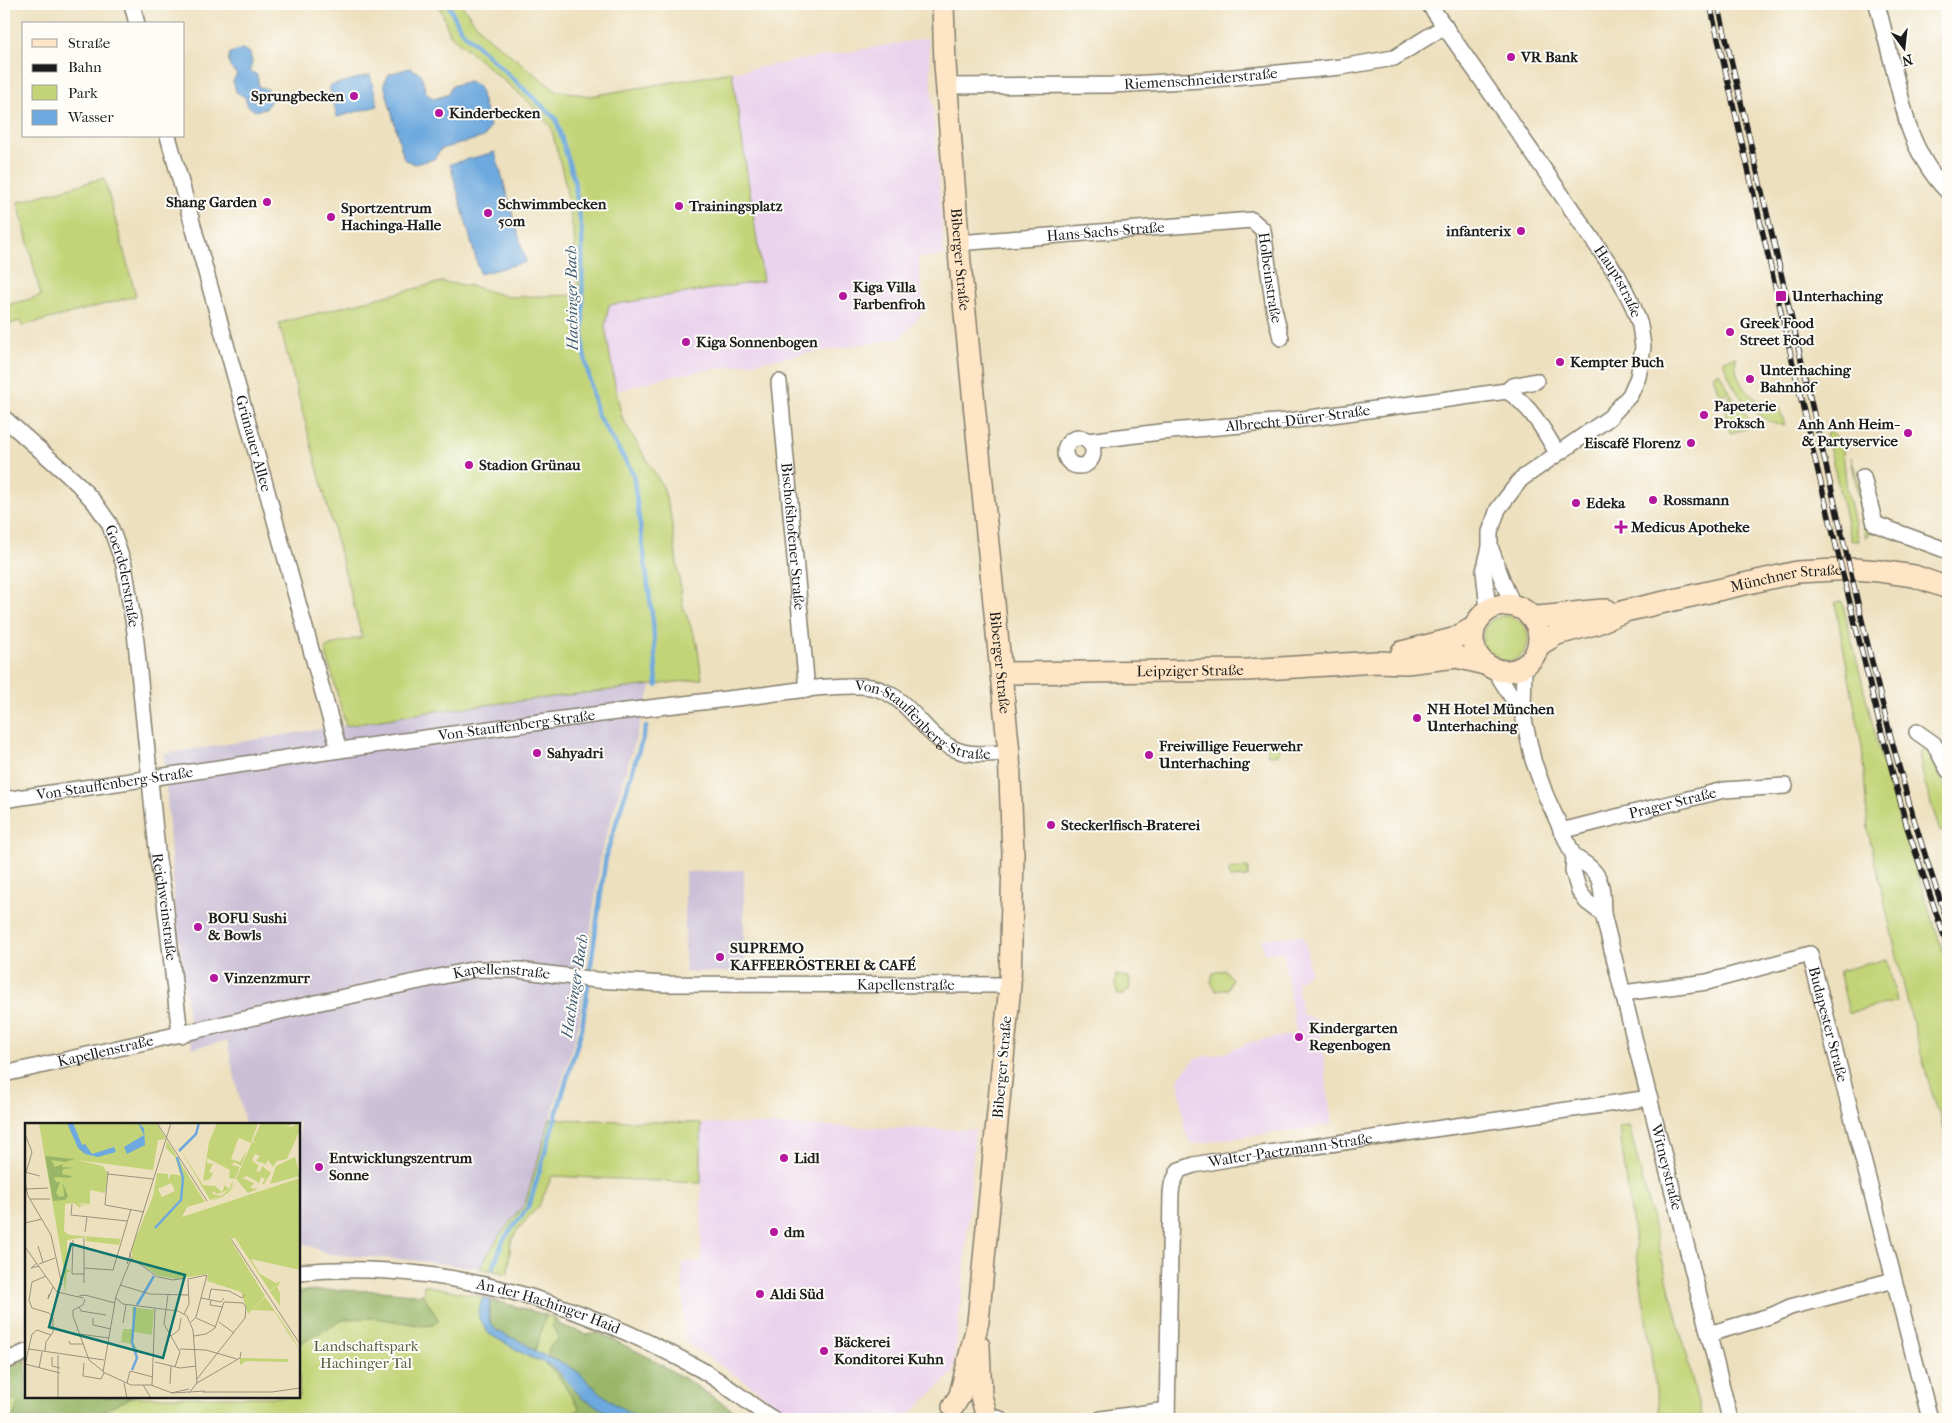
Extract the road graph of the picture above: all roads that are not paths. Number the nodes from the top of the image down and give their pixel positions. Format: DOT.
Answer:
graph roads {
  1 [pos="132,4"];
  2 [pos="943,4"];
  3 [pos="1429,4"];
  4 [pos="1878,4"];
  5 [pos="136,22"];
  6 [pos="1445,26"];
  7 [pos="946,86"];
  8 [pos="169,138"];
  9 [pos="1948,192"];
  10 [pos="1252,220"];
  11 [pos="958,243"];
  12 [pos="1281,338"];
  13 [pos="779,382"];
  14 [pos="1507,391"];
  15 [pos="1524,404"];
  16 [pos="4,418"];
  17 [pos="1088,442"];
  18 [pos="1557,454"];
  19 [pos="1863,477"];
  20 [pos="1490,547"];
  21 [pos="1948,551"];
  22 [pos="1948,588"];
  23 [pos="1514,605"];
  24 [pos="1488,610"];
  25 [pos="1625,611"];
  26 [pos="1532,617"];
  27 [pos="1473,628"];
  28 [pos="1539,645"];
  29 [pos="1376,662"];
  30 [pos="1524,666"];
  31 [pos="1489,667"];
  32 [pos="1002,673"];
  33 [pos="807,690"];
  34 [pos="1523,716"];
  35 [pos="1917,732"];
  36 [pos="338,750"];
  37 [pos="1010,753"];
  38 [pos="1948,770"];
  39 [pos="151,778"];
  40 [pos="1785,786"];
  41 [pos="4,800"];
  42 [pos="1561,831"];
  43 [pos="1574,857"];
  44 [pos="1603,914"];
  45 [pos="1010,985"];
  46 [pos="1623,993"];
  47 [pos="180,1035"];
  48 [pos="4,1074"];
  49 [pos="1650,1098"];
  50 [pos="300,1272"];
  51 [pos="1894,1280"];
  52 [pos="978,1322"];
  53 [pos="1709,1334"];
  54 [pos="25,1352"];
  55 [pos="4,1362"];
  56 [pos="946,1413"];
  57 [pos="1167,1414"];
  58 [pos="993,1416"];
  59 [pos="773,1419"];
  60 [pos="1101,1419"];
  61 [pos="1730,1419"];
  62 [pos="1930,1419"];
  1 -- 5 [label="street"];
  2 -- 7 [label="main road, Biberger Straße"];
  3 -- 6 [label="street, Hauptstraße"];
  4 -- 9 [label="street"];
  6 -- 7 [label="street, Riemenschneiderstraße"];
  6 -- 18 [label="street, Hauptstraße"];
  7 -- 11 [label="main road, Biberger Straße"];
  8 -- 36 [label="street, Grünauer Allee"];
  10 -- 11 [label="street, Hans-Sachs-Straße"];
  10 -- 12 [label="street, Holbeinstraße"];
  11 -- 32 [label="main road, Biberger Straße"];
  13 -- 33 [label="street, Bischofshofener Straße"];
  14 -- 15 [label="street"];
  14 -- 15 [label="street, Albrecht-Dürer-Straße"];
  14 -- 17 [label="street, Albrecht-Dürer-Straße"];
  15 -- 18 [label="street"];
  16 -- 39 [label="street, Goerdelerstraße"];
  18 -- 20 [label="street, Hauptstraße"];
  19 -- 21 [label="street"];
  20 -- 23 [label="street, Hauptstraße"];
  20 -- 24 [label="street, Hauptstraße"];
  22 -- 25 [label="main road, Münchner Straße"];
  23 -- 24 [label="main road"];
  23 -- 26 [label="main road"];
  24 -- 27 [label="main road"];
  25 -- 26 [label="main road, Münchner Straße"];
  25 -- 28 [label="main road, Münchner Straße"];
  26 -- 28 [label="main road"];
  27 -- 29 [label="main road, Leipziger Straße"];
  27 -- 31 [label="main road"];
  28 -- 30 [label="main road"];
  29 -- 31 [label="main road, Leipziger Straße"];
  29 -- 32 [label="main road, Leipziger Straße"];
  30 -- 31 [label="main road"];
  30 -- 34 [label="street, Witneystraße"];
  31 -- 34 [label="street, Witneystraße"];
  32 -- 37 [label="main road, Biberger Straße"];
  33 -- 36 [label="street, Von-Stauffenberg-Straße"];
  33 -- 37 [label="street, Von-Stauffenberg-Straße"];
  34 -- 42 [label="street, Witneystraße"];
  35 -- 38 [label="street"];
  36 -- 39 [label="street, Von-Stauffenberg-Straße"];
  37 -- 45 [label="main road, Biberger Straße"];
  39 -- 41 [label="street, Von-Stauffenberg-Straße"];
  39 -- 47 [label="street, Reichweinstraße"];
  40 -- 42 [label="street, Prager Straße"];
  42 -- 43 [label="street, Witneystraße"];
  43 -- 44 [label="street, Witneystraße"];
  43 -- 44 [label="street, Witneystraße"];
  44 -- 46 [label="street, Witneystraße"];
  45 -- 47 [label="street, Kapellenstraße"];
  45 -- 52 [label="main road, Biberger Straße"];
  46 -- 49 [label="street, Witneystraße"];
  46 -- 51 [label="street, Budapester Straße"];
  47 -- 48 [label="street, Kapellenstraße"];
  49 -- 53 [label="street, Witneystraße"];
  49 -- 57 [label="street, Walter-Paetzmann-Straße"];
  50 -- 59 [label="street, An der Hachinger Haid"];
  51 -- 53 [label="street"];
  51 -- 62 [label="street, Budapester Straße"];
  52 -- 56 [label="main road, Biberger Straße"];
  52 -- 58 [label="main road, Biberger Straße"];
  53 -- 61 [label="street, Witneystraße"];
  54 -- 55 [label="street"];
  56 -- 58 [label="main road"];
  57 -- 60 [label="street"];
}
